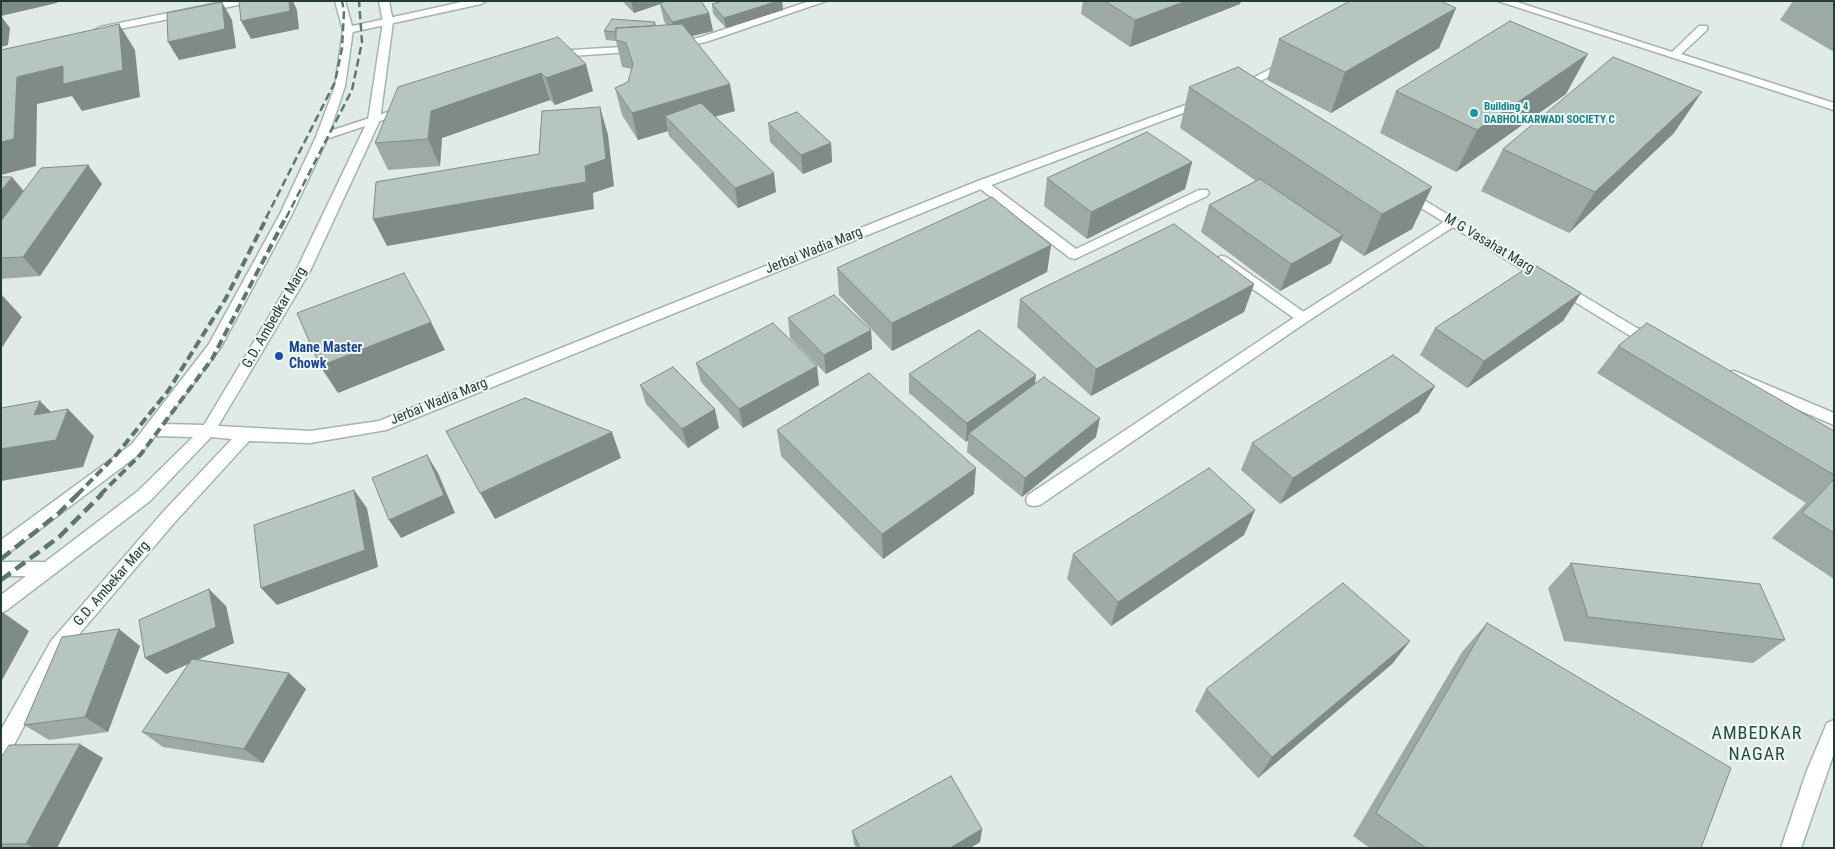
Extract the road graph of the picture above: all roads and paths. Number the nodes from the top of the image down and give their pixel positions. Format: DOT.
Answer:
graph roads {
  1 [pos="243,1"];
  2 [pos="340,1"];
  3 [pos="384,1"];
  4 [pos="481,1"];
  5 [pos="821,1"];
  6 [pos="1503,1"];
  7 [pos="388,22"];
  8 [pos="1704,28"];
  9 [pos="348,30"];
  10 [pos="86,34"];
  11 [pos="668,47"];
  12 [pos="650,49"];
  13 [pos="1302,55"];
  14 [pos="1672,56"];
  15 [pos="544,60"];
  16 [pos="1226,94"];
  17 [pos="1252,100"];
  18 [pos="420,104"];
  19 [pos="1834,107"];
  20 [pos="374,120"];
  21 [pos="322,137"];
  22 [pos="982,184"];
  23 [pos="1393,186"];
  24 [pos="1203,193"];
  25 [pos="1452,222"];
  26 [pos="1214,255"];
  27 [pos="1303,318"];
  28 [pos="1667,346"];
  29 [pos="1720,369"];
  30 [pos="1834,419"];
  31 [pos="150,430"];
  32 [pos="208,431"];
  33 [pos="245,435"];
  34 [pos="1034,500"];
  35 [pos="1,549"];
  36 [pos="1,569"];
  37 [pos="50,569"];
  38 [pos="1,605"];
  39 [pos="1834,729"];
  40 [pos="1,749"];
  41 [pos="1791,848"];
  1 -- 10 [label="main road"];
  2 -- 9 [label="main road"];
  3 -- 7 [label="main road, G.D. Ambedkar Marg"];
  4 -- 7 [label="main road"];
  5 -- 11 [label="main road"];
  6 -- 14 [label="main road"];
  7 -- 9 [label="main road"];
  7 -- 20 [label="main road, G.D. Ambedkar Marg"];
  8 -- 14 [label="main road"];
  9 -- 21 [label="main road"];
  12 -- 15 [label="main road"];
  13 -- 16 [label="main road, Jerbai Wadia Marg"];
  14 -- 19 [label="main road"];
  16 -- 17 [label="main road"];
  16 -- 22 [label="main road, Jerbai Wadia Marg"];
  18 -- 20 [label="main road"];
  20 -- 21 [label="main road"];
  20 -- 32 [label="main road, G.D. Ambedkar Marg"];
  21 -- 31 [label="main road"];
  22 -- 24 [label="main road"];
  22 -- 33 [label="main road, Jerbai Wadia Marg"];
  23 -- 25 [label="main road, M G Vasahat Marg"];
  25 -- 27 [label="main road"];
  25 -- 28 [label="main road, M G Vasahat Marg"];
  26 -- 27 [label="main road"];
  27 -- 34 [label="main road"];
  29 -- 30 [label="main road"];
  31 -- 32 [label="main road, Jerbai Wadia Marg"];
  31 -- 35 [label="main road"];
  32 -- 33 [label="main road, Jerbai Wadia Marg"];
  32 -- 37 [label="main road, G.D. Ambedkar Marg"];
  33 -- 40 [label="main road, G.D. Ambekar Marg"];
  36 -- 37 [label="main road"];
  37 -- 38 [label="main road"];
  39 -- 41 [label="main road"];
}
